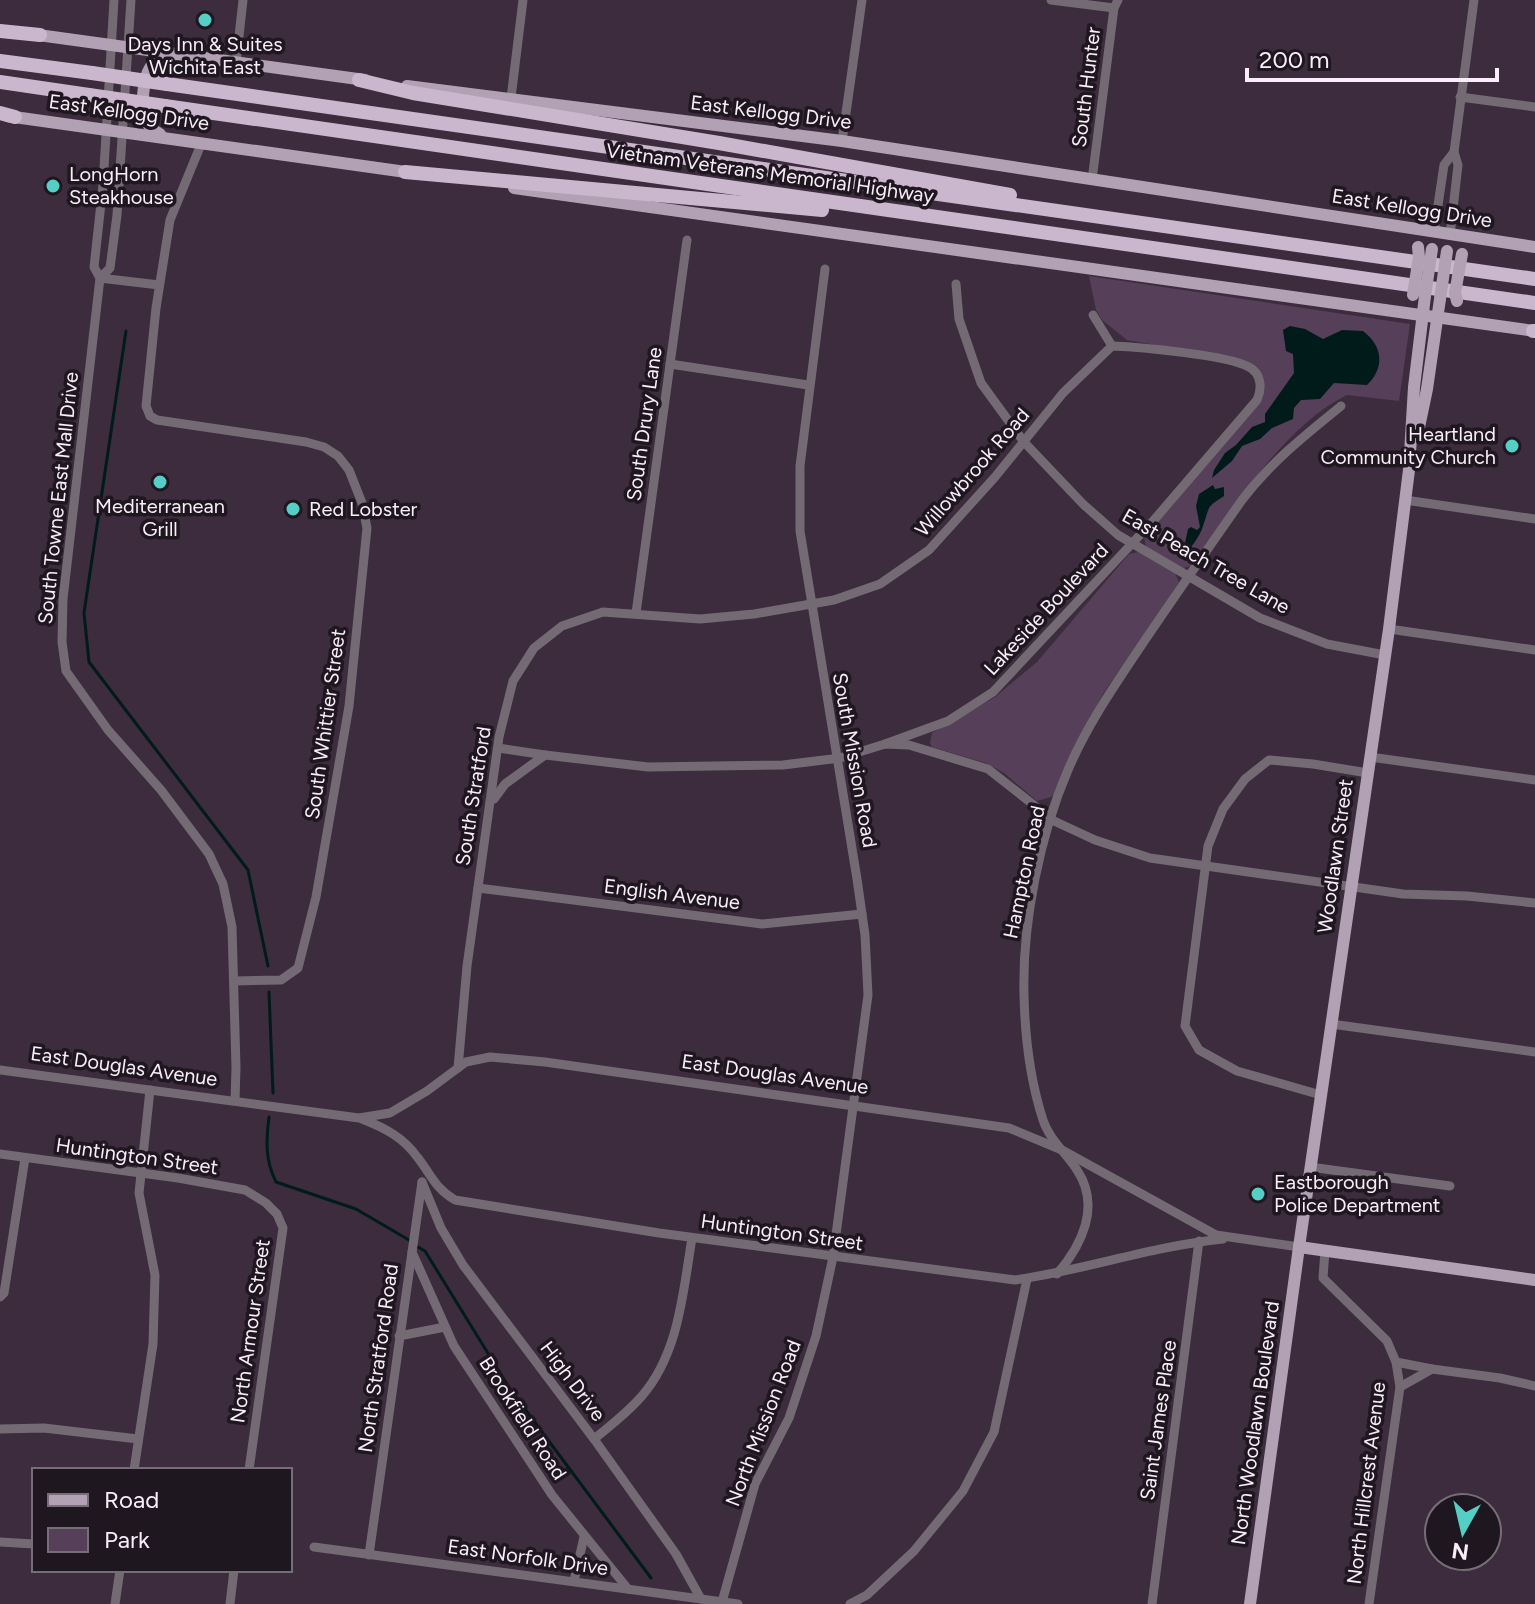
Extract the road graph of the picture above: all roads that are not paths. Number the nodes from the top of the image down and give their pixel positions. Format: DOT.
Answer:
graph roads {
  1 [pos="114,0"];
  2 [pos="131,0"];
  3 [pos="243,0"];
  4 [pos="523,0"];
  5 [pos="862,0"];
  6 [pos="1051,0"];
  7 [pos="1474,0"];
  8 [pos="1116,4"];
  9 [pos="0,30"];
  10 [pos="40,35"];
  11 [pos="111,45"];
  12 [pos="128,47"];
  13 [pos="176,54"];
  14 [pos="0,61"];
  15 [pos="236,63"];
  16 [pos="359,80"];
  17 [pos="0,82"];
  18 [pos="1460,97"];
  19 [pos="511,98"];
  20 [pos="1535,107"];
  21 [pos="5,115"];
  22 [pos="106,130"];
  23 [pos="121,132"];
  24 [pos="164,137"];
  25 [pos="842,141"];
  26 [pos="202,142"];
  27 [pos="1454,152"];
  28 [pos="405,172"];
  29 [pos="1092,180"];
  30 [pos="1397,226"];
  31 [pos="1043,230"];
  32 [pos="1211,231"];
  33 [pos="1434,232"];
  34 [pos="1450,235"];
  35 [pos="687,240"];
  36 [pos="1488,240"];
  37 [pos="1535,247"];
  38 [pos="1425,248"];
  39 [pos="825,269"];
  40 [pos="100,278"];
  41 [pos="1535,279"];
  42 [pos="956,284"];
  43 [pos="159,285"];
  44 [pos="1419,295"];
  45 [pos="1535,303"];
  46 [pos="1388,310"];
  47 [pos="1093,315"];
  48 [pos="1421,315"];
  49 [pos="1437,318"];
  50 [pos="1480,323"];
  51 [pos="1534,331"];
  52 [pos="1112,346"];
  53 [pos="670,364"];
  54 [pos="808,385"];
  55 [pos="1341,406"];
  56 [pos="1024,442"];
  57 [pos="1409,470"];
  58 [pos="1405,500"];
  59 [pos="1535,519"];
  60 [pos="1131,543"];
  61 [pos="1189,575"];
  62 [pos="811,604"];
  63 [pos="636,613"];
  64 [pos="1389,629"];
  65 [pos="1535,650"];
  66 [pos="1385,655"];
  67 [pos="885,744"];
  68 [pos="498,748"];
  69 [pos="545,755"];
  70 [pos="1370,757"];
  71 [pos="837,758"];
  72 [pos="1368,773"];
  73 [pos="1535,780"];
  74 [pos="491,806"];
  75 [pos="1050,818"];
  76 [pos="1206,866"];
  77 [pos="478,888"];
  78 [pos="1351,888"];
  79 [pos="1535,903"];
  80 [pos="862,914"];
  81 [pos="234,981"];
  82 [pos="1331,1024"];
  83 [pos="1535,1052"];
  84 [pos="458,1068"];
  85 [pos="0,1070"];
  86 [pos="150,1090"];
  87 [pos="1321,1095"];
  88 [pos="235,1101"];
  89 [pos="854,1105"];
  90 [pos="359,1118"];
  91 [pos="1062,1150"];
  92 [pos="0,1154"];
  93 [pos="25,1158"];
  94 [pos="424,1167"];
  95 [pos="1310,1167"];
  96 [pos="141,1173"];
  97 [pos="422,1182"];
  98 [pos="1450,1186"];
  99 [pos="266,1203"];
  100 [pos="692,1238"];
  101 [pos="1233,1238"];
  102 [pos="1199,1241"];
  103 [pos="1299,1247"];
  104 [pos="1325,1251"];
  105 [pos="412,1252"];
  106 [pos="833,1257"];
  107 [pos="1057,1274"];
  108 [pos="1027,1279"];
  109 [pos="1535,1280"];
  110 [pos="0,1297"];
  111 [pos="445,1327"];
  112 [pos="399,1336"];
  113 [pos="1396,1362"];
  114 [pos="1432,1369"];
  115 [pos="1535,1386"];
  116 [pos="1400,1387"];
  117 [pos="0,1429"];
  118 [pos="138,1439"];
  119 [pos="594,1439"];
  120 [pos="134,1468"];
  121 [pos="249,1468"];
  122 [pos="584,1537"];
  123 [pos="0,1542"];
  124 [pos="32,1544"];
  125 [pos="314,1547"];
  126 [pos="369,1555"];
  127 [pos="120,1572"];
  128 [pos="234,1572"];
  129 [pos="574,1581"];
  130 [pos="628,1589"];
  131 [pos="869,1593"];
  132 [pos="694,1600"];
  133 [pos="722,1602"];
  134 [pos="115,1604"];
  135 [pos="230,1604"];
  136 [pos="738,1604"];
  137 [pos="850,1604"];
  138 [pos="873,1604"];
  139 [pos="1152,1604"];
  140 [pos="1250,1604"];
  141 [pos="1369,1604"];
  1 -- 11 [label="street, South Towne East Mall Drive"];
  2 -- 12 [label="street, South Towne East Mall Drive"];
  3 -- 15 [label="street"];
  4 -- 19 [label="street"];
  5 -- 25 [label="street"];
  6 -- 8 [label="street"];
  7 -- 18 [label="street, Woodlawn Street"];
  8 -- 29 [label="street, South Hunter"];
  9 -- 10 [label="highway"];
  10 -- 11 [label="main road, East Kellogg Drive"];
  11 -- 12 [label="main road, East Kellogg Drive"];
  11 -- 22 [label="street, South Towne East Mall Drive"];
  12 -- 13 [label="main road, East Kellogg Drive"];
  12 -- 23 [label="street, South Towne East Mall Drive"];
  13 -- 15 [label="main road, East Kellogg Drive"];
  13 -- 24 [label="main road"];
  14 -- 32 [label="highway, Vietnam Veterans Memorial Highway, bridge"];
  15 -- 16 [label="main road, East Kellogg Drive"];
  16 -- 19 [label="main road, East Kellogg Drive"];
  16 -- 32 [label="highway"];
  17 -- 31 [label="highway, Vietnam Veterans Memorial Highway, bridge"];
  18 -- 20 [label="street"];
  18 -- 27 [label="street, Woodlawn Street"];
  19 -- 25 [label="main road, East Kellogg Drive"];
  21 -- 22 [label="main road, East Kellogg Drive"];
  22 -- 23 [label="main road, East Kellogg Drive"];
  22 -- 40 [label="street, South Towne East Mall Drive"];
  23 -- 24 [label="main road, East Kellogg Drive"];
  23 -- 40 [label="street, South Towne East Mall Drive"];
  24 -- 26 [label="main road, East Kellogg Drive"];
  25 -- 29 [label="main road, East Kellogg Drive"];
  26 -- 28 [label="main road, East Kellogg Drive"];
  26 -- 43 [label="street"];
  27 -- 33 [label="street, Woodlawn Street"];
  27 -- 34 [label="street, Woodlawn Street"];
  28 -- 31 [label="highway"];
  28 -- 46 [label="main road, East Kellogg Drive"];
  29 -- 30 [label="main road, East Kellogg Drive"];
  30 -- 33 [label="main road, East Kellogg Drive"];
  30 -- 38 [label="main road"];
  31 -- 45 [label="highway, Vietnam Veterans Memorial Highway"];
  32 -- 41 [label="highway, Vietnam Veterans Memorial Highway"];
  33 -- 34 [label="main road, East Kellogg Drive"];
  33 -- 38 [label="main road, Woodlawn Street"];
  34 -- 36 [label="main road, East Kellogg Drive"];
  34 -- 49 [label="main road, Woodlawn Street, bridge"];
  35 -- 53 [label="street, South Drury Lane"];
  36 -- 37 [label="main road, East Kellogg Drive"];
  36 -- 50 [label="main road, bridge"];
  38 -- 44 [label="main road, Woodlawn Street, bridge"];
  39 -- 54 [label="street, South Mission Road"];
  40 -- 43 [label="street"];
  40 -- 81 [label="street, South Towne East Mall Drive"];
  42 -- 56 [label="street, East Peach Tree Lane"];
  43 -- 81 [label="street, South Whittier Street"];
  44 -- 46 [label="main road"];
  44 -- 48 [label="main road, Woodlawn Street"];
  46 -- 48 [label="main road, East Kellogg Drive"];
  47 -- 52 [label="street"];
  48 -- 49 [label="main road, East Kellogg Drive"];
  48 -- 57 [label="main road, Woodlawn Street"];
  49 -- 50 [label="main road, East Kellogg Drive"];
  49 -- 57 [label="main road, Woodlawn Street"];
  50 -- 51 [label="main road, East Kellogg Drive"];
  52 -- 56 [label="street, Willowbrook Road"];
  52 -- 60 [label="street, Lakeside Boulevard"];
  53 -- 54 [label="street"];
  53 -- 63 [label="street, South Drury Lane"];
  54 -- 62 [label="street, South Mission Road"];
  55 -- 61 [label="street, Hampton Road"];
  56 -- 60 [label="street, East Peach Tree Lane"];
  56 -- 62 [label="street, Willowbrook Road"];
  57 -- 58 [label="main road, Woodlawn Street"];
  58 -- 59 [label="street"];
  58 -- 64 [label="main road, Woodlawn Street"];
  60 -- 61 [label="street, East Peach Tree Lane"];
  60 -- 67 [label="street, Lakeside Boulevard"];
  61 -- 66 [label="street, East Peach Tree Lane"];
  61 -- 75 [label="street, Hampton Road"];
  62 -- 63 [label="street, Willowbrook Road"];
  62 -- 71 [label="street, South Mission Road"];
  63 -- 68 [label="street, South Stratford"];
  64 -- 65 [label="street"];
  64 -- 66 [label="main road, Woodlawn Street"];
  66 -- 70 [label="main road, Woodlawn Street"];
  67 -- 71 [label="street, Lakeside Boulevard"];
  67 -- 75 [label="street"];
  68 -- 69 [label="street, Lakeside Boulevard"];
  68 -- 74 [label="street, South Stratford"];
  69 -- 71 [label="street, Lakeside Boulevard"];
  69 -- 74 [label="street"];
  70 -- 72 [label="main road, Woodlawn Street"];
  70 -- 73 [label="street"];
  71 -- 80 [label="street, South Mission Road"];
  72 -- 76 [label="street"];
  72 -- 78 [label="main road, Woodlawn Street"];
  74 -- 77 [label="street, South Stratford"];
  75 -- 76 [label="street"];
  75 -- 91 [label="street, Hampton Road"];
  76 -- 78 [label="street"];
  76 -- 87 [label="street"];
  77 -- 80 [label="street, English Avenue"];
  77 -- 84 [label="street, South Stratford"];
  78 -- 79 [label="street"];
  78 -- 82 [label="main road, Woodlawn Street"];
  80 -- 89 [label="street, South Mission Road"];
  81 -- 88 [label="street, South Towne East Mall Drive"];
  82 -- 83 [label="street"];
  82 -- 87 [label="main road, Woodlawn Street"];
  84 -- 89 [label="street, East Douglas Avenue"];
  84 -- 90 [label="street, East Douglas Avenue"];
  85 -- 86 [label="street, East Douglas Avenue"];
  86 -- 88 [label="street, East Douglas Avenue"];
  86 -- 96 [label="street"];
  87 -- 95 [label="main road, Woodlawn Street"];
  88 -- 90 [label="street, East Douglas Avenue"];
  89 -- 91 [label="street, East Douglas Avenue"];
  89 -- 106 [label="street, South Mission Road"];
  90 -- 94 [label="street, Huntington Street"];
  91 -- 101 [label="street, East Douglas Avenue"];
  91 -- 107 [label="street, Hampton Road"];
  92 -- 93 [label="street, Huntington Street"];
  93 -- 96 [label="street, Huntington Street"];
  93 -- 110 [label="street"];
  94 -- 97 [label="street, North Stratford Road"];
  94 -- 100 [label="street, Huntington Street"];
  95 -- 98 [label="street"];
  95 -- 103 [label="main road, Woodlawn Street"];
  96 -- 99 [label="street, Huntington Street"];
  96 -- 118 [label="street"];
  97 -- 105 [label="street, North Stratford Road"];
  97 -- 119 [label="street, High Drive"];
  99 -- 121 [label="street, North Armour Street"];
  100 -- 106 [label="street, Huntington Street"];
  100 -- 119 [label="street"];
  101 -- 102 [label="street, Huntington Street"];
  101 -- 103 [label="street, East Douglas Avenue"];
  102 -- 107 [label="street, Huntington Street"];
  102 -- 139 [label="street, Saint James Place"];
  103 -- 104 [label="main road, East Douglas Avenue"];
  103 -- 140 [label="main road, North Woodlawn Boulevard"];
  104 -- 109 [label="main road, East Douglas Avenue"];
  104 -- 113 [label="street, North Hillcrest Avenue"];
  105 -- 111 [label="street, Brookfield Road"];
  105 -- 112 [label="street, North Stratford Road"];
  106 -- 108 [label="street, Huntington Street"];
  106 -- 133 [label="street, North Mission Road"];
  107 -- 108 [label="street, Huntington Street"];
  108 -- 131 [label="street"];
  111 -- 112 [label="street"];
  111 -- 122 [label="street, Brookfield Road"];
  112 -- 126 [label="street, North Stratford Road"];
  113 -- 114 [label="street"];
  113 -- 116 [label="street, North Hillcrest Avenue"];
  114 -- 115 [label="street"];
  114 -- 116 [label="street"];
  116 -- 141 [label="street, North Hillcrest Avenue"];
  117 -- 118 [label="street"];
  118 -- 120 [label="street"];
  119 -- 132 [label="street, High Drive"];
  122 -- 129 [label="street"];
  122 -- 130 [label="street, Brookfield Road"];
  123 -- 124 [label="street"];
  125 -- 126 [label="street, East Norfolk Drive"];
  126 -- 129 [label="street, East Norfolk Drive"];
  127 -- 134 [label="street"];
  128 -- 135 [label="street"];
  129 -- 130 [label="street, East Norfolk Drive"];
  130 -- 132 [label="street, East Norfolk Drive"];
  131 -- 137 [label="street"];
  131 -- 138 [label="street"];
  132 -- 133 [label="street, East Norfolk Drive"];
  133 -- 136 [label="street, East Norfolk Drive"];
}
